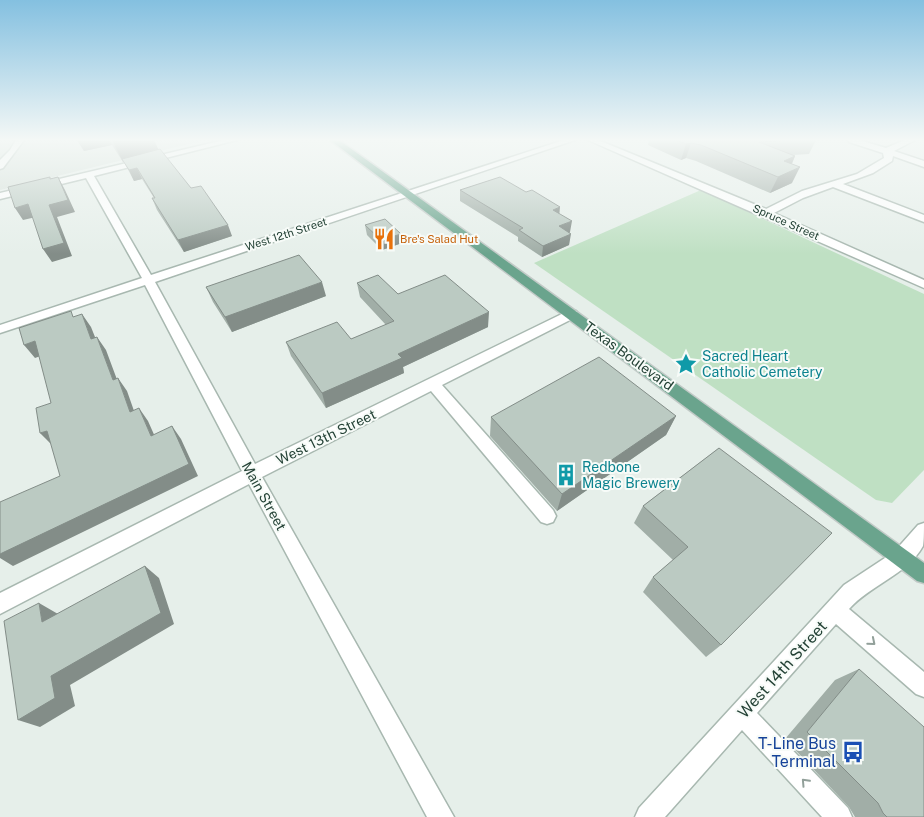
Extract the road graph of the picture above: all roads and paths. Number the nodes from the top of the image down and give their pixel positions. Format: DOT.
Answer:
graph roads {
  1 [pos="76,178"];
  2 [pos="91,178"];
  3 [pos="386,178"];
  4 [pos="456,178"];
  5 [pos="683,178"];
  6 [pos="853,178"];
  7 [pos="835,184"];
  8 [pos="408,194"];
  9 [pos="0,196"];
  10 [pos="766,213"];
  11 [pos="924,219"];
  12 [pos="148,279"];
  13 [pos="924,284"];
  14 [pos="572,314"];
  15 [pos="0,329"];
  16 [pos="433,384"];
  17 [pos="252,474"];
  18 [pos="547,516"];
  19 [pos="924,531"];
  20 [pos="901,558"];
  21 [pos="924,574"];
  22 [pos="0,604"];
  23 [pos="834,610"];
  24 [pos="924,686"];
  25 [pos="742,714"];
  26 [pos="441,817"];
  27 [pos="648,817"];
  28 [pos="839,817"];
  1 -- 9 [label="street"];
  2 -- 12 [label="street, Main Street"];
  3 -- 8 [label="main road, Texas Boulevard"];
  4 -- 8 [label="street, West 12th Street"];
  5 -- 10 [label="street, Spruce Street"];
  6 -- 7 [label="street"];
  7 -- 10 [label="street"];
  7 -- 11 [label="street"];
  8 -- 12 [label="street, West 12th Street"];
  8 -- 14 [label="main road, Texas Boulevard"];
  10 -- 13 [label="street, Spruce Street"];
  12 -- 15 [label="street, West 12th Street"];
  12 -- 17 [label="street, Main Street"];
  14 -- 16 [label="street, West 13th Street"];
  14 -- 20 [label="main road, Texas Boulevard"];
  16 -- 17 [label="street, West 13th Street"];
  16 -- 18 [label="street"];
  17 -- 22 [label="street, West 13th Street"];
  17 -- 26 [label="street, Main Street"];
  19 -- 20 [label="street, West 14th Street"];
  20 -- 21 [label="main road, Texas Boulevard"];
  20 -- 23 [label="street, West 14th Street"];
  23 -- 24 [label="street, one-way"];
  23 -- 25 [label="street, West 14th Street"];
  25 -- 27 [label="street, West 14th Street"];
  28 -- 25 [label="street, one-way"];
}
